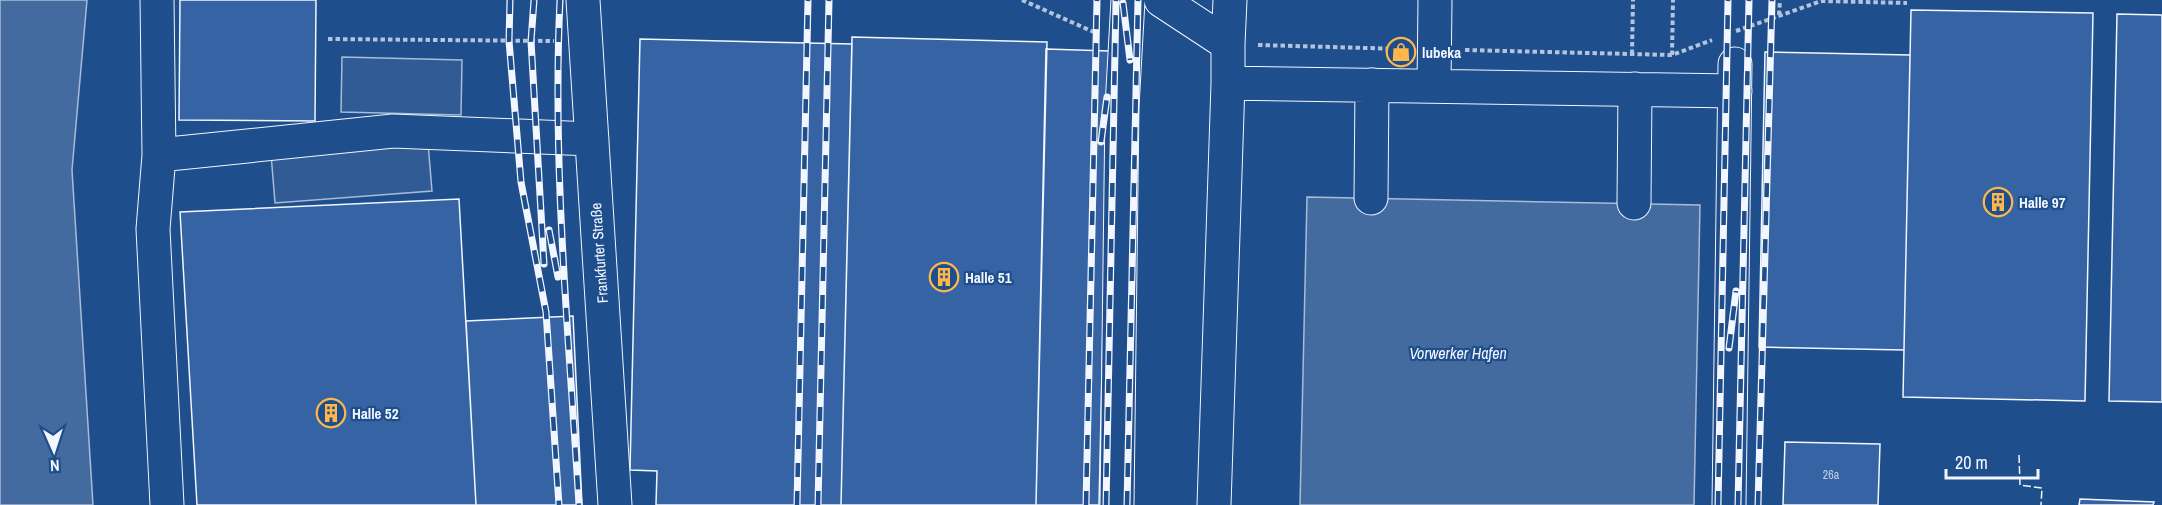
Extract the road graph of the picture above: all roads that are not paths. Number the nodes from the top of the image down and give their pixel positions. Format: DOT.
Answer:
graph roads {
  1 [pos="157,0"];
  2 [pos="583,0"];
  3 [pos="1128,0"];
  4 [pos="1161,0"];
  5 [pos="1230,0"];
  6 [pos="1435,0"];
  7 [pos="1228,44"];
  8 [pos="1228,83"];
  9 [pos="1371,85"];
  10 [pos="1434,86"];
  11 [pos="1635,89"];
  12 [pos="591,140"];
  13 [pos="159,155"];
  14 [pos="1371,198"];
  15 [pos="1634,203"];
  16 [pos="167,505"];
  17 [pos="615,505"];
  18 [pos="1116,505"];
  19 [pos="1214,505"];
  20 [pos="1729,505"];
  1 -- 13 [label="street"];
  2 -- 12 [label="street, Frankfurter Straße"];
  3 -- 18 [label="street"];
  4 -- 7 [label="street"];
  5 -- 7 [label="street"];
  6 -- 10 [label="street"];
  7 -- 8 [label="street"];
  8 -- 9 [label="street"];
  8 -- 19 [label="street"];
  9 -- 10 [label="street"];
  9 -- 14 [label="street"];
  10 -- 11 [label="street"];
  11 -- 15 [label="street"];
  11 -- 20 [label="street"];
  12 -- 13 [label="street"];
  12 -- 17 [label="street, Frankfurter Straße"];
  13 -- 16 [label="street"];
}
